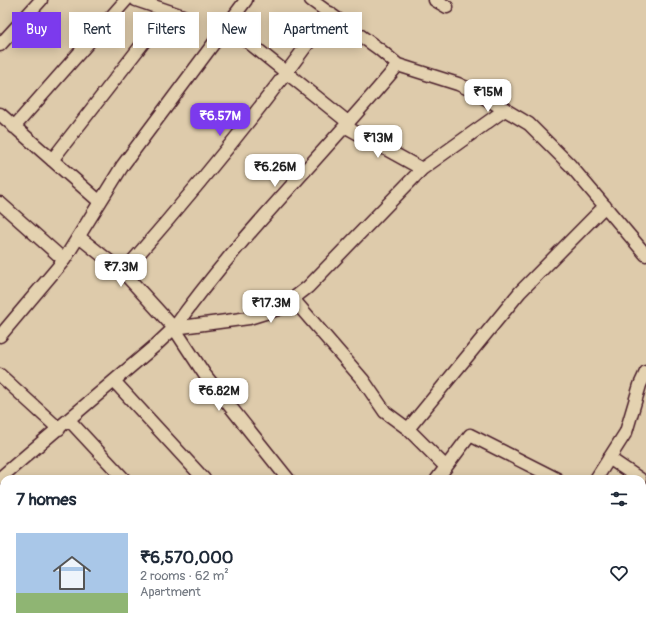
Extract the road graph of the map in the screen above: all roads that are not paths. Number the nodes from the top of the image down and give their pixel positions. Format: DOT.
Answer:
graph roads {
  1 [pos="41,0"];
  2 [pos="126,0"];
  3 [pos="136,0"];
  4 [pos="246,0"];
  5 [pos="311,0"];
  6 [pos="435,0"];
  7 [pos="446,7"];
  8 [pos="168,11"];
  9 [pos="171,12"];
  10 [pos="237,12"];
  11 [pos="329,12"];
  12 [pos="362,37"];
  13 [pos="0,45"];
  14 [pos="210,48"];
  15 [pos="255,48"];
  16 [pos="305,48"];
  17 [pos="398,65"];
  18 [pos="286,74"];
  19 [pos="506,109"];
  20 [pos="0,114"];
  21 [pos="348,125"];
  22 [pos="14,126"];
  23 [pos="52,160"];
  24 [pos="422,169"];
  25 [pos="100,202"];
  26 [pos="0,203"];
  27 [pos="605,206"];
  28 [pos="79,237"];
  29 [pos="646,255"];
  30 [pos="64,260"];
  31 [pos="123,272"];
  32 [pos="293,300"];
  33 [pos="174,328"];
  34 [pos="0,336"];
  35 [pos="646,372"];
  36 [pos="0,375"];
  37 [pos="114,381"];
  38 [pos="68,420"];
  39 [pos="59,428"];
  40 [pos="408,429"];
  41 [pos="609,458"];
  42 [pos="446,467"];
  43 [pos="2,472"];
  44 [pos="119,475"];
  45 [pos="200,475"];
  46 [pos="285,475"];
  47 [pos="440,475"];
  48 [pos="549,475"];
  49 [pos="598,475"];
  50 [pos="634,475"];
  1 -- 13 [label="street"];
  2 -- 22 [label="street"];
  3 -- 8 [label="street"];
  4 -- 10 [label="street"];
  5 -- 11 [label="street"];
  6 -- 7 [label="street"];
  8 -- 9 [label="street"];
  8 -- 23 [label="street"];
  12 -- 17 [label="street"];
  14 -- 25 [label="street"];
  15 -- 18 [label="street"];
  16 -- 18 [label="street"];
  17 -- 19 [label="street"];
  17 -- 21 [label="street"];
  18 -- 21 [label="street"];
  18 -- 31 [label="street"];
  19 -- 24 [label="street"];
  19 -- 27 [label="street"];
  20 -- 22 [label="street"];
  21 -- 24 [label="street"];
  21 -- 33 [label="street"];
  22 -- 23 [label="street"];
  23 -- 25 [label="street"];
  24 -- 32 [label="street"];
  25 -- 28 [label="street"];
  26 -- 30 [label="street"];
  27 -- 29 [label="street"];
  27 -- 40 [label="street"];
  28 -- 30 [label="street"];
  28 -- 31 [label="street"];
  30 -- 34 [label="street"];
  31 -- 33 [label="street"];
  32 -- 33 [label="street"];
  32 -- 40 [label="street"];
  33 -- 37 [label="street"];
  33 -- 46 [label="street"];
  35 -- 41 [label="street"];
  36 -- 39 [label="street"];
  37 -- 38 [label="street"];
  37 -- 45 [label="street"];
  38 -- 39 [label="street"];
  38 -- 44 [label="street"];
  39 -- 43 [label="street"];
  40 -- 42 [label="street"];
  41 -- 49 [label="street"];
  41 -- 50 [label="street"];
  42 -- 47 [label="street"];
  42 -- 48 [label="street"];
}
